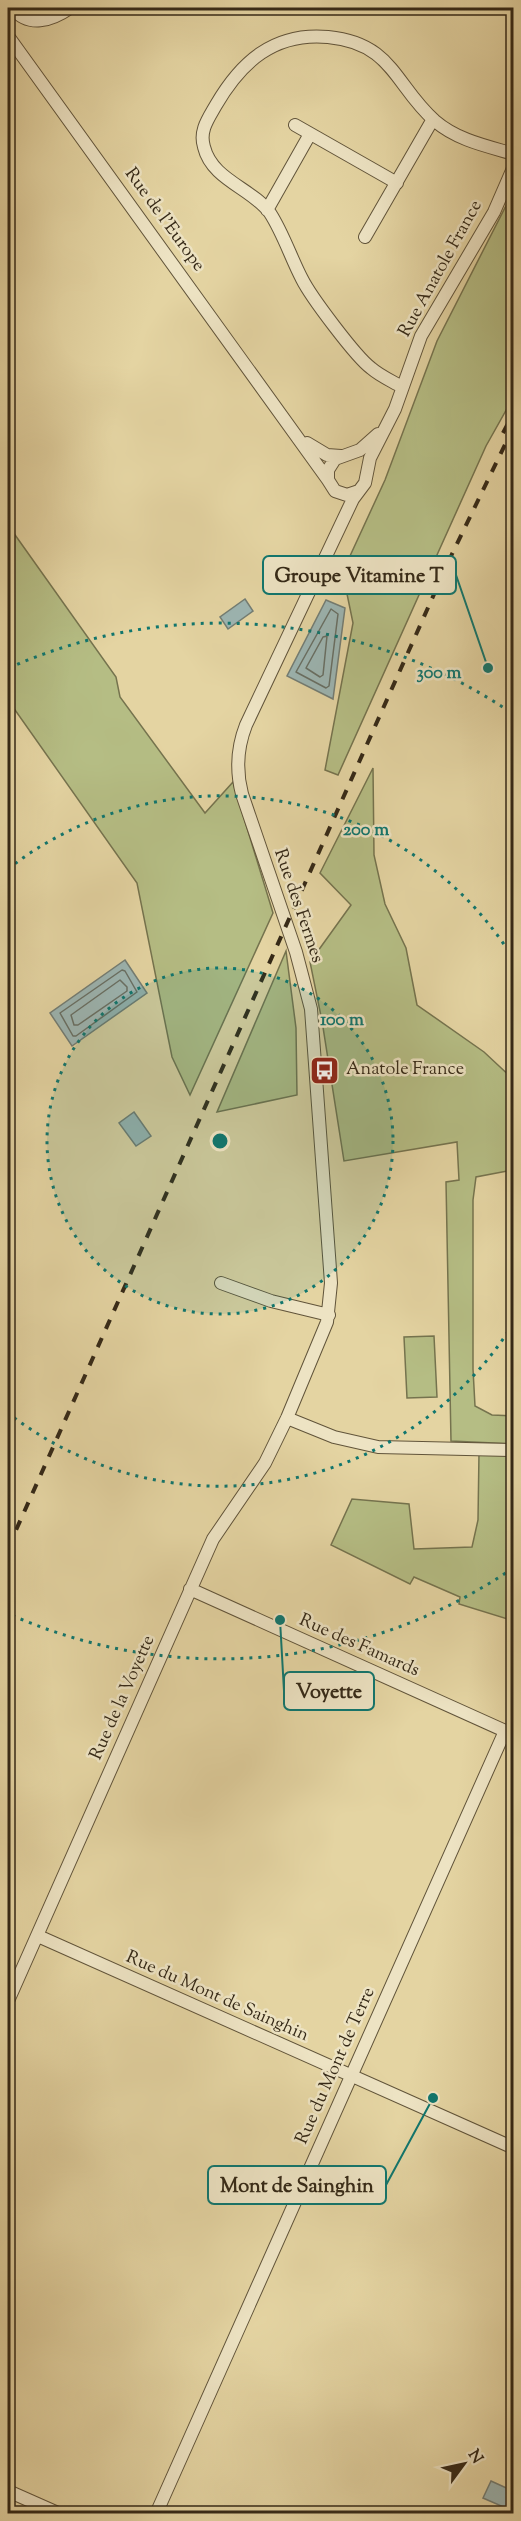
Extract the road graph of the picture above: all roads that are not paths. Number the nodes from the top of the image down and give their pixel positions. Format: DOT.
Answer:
graph roads {
  1 [pos="12,8"];
  2 [pos="70,8"];
  3 [pos="8,36"];
  4 [pos="434,119"];
  5 [pos="295,125"];
  6 [pos="310,134"];
  7 [pos="513,154"];
  8 [pos="513,166"];
  9 [pos="397,183"];
  10 [pos="267,210"];
  11 [pos="365,237"];
  12 [pos="402,387"];
  13 [pos="387,424"];
  14 [pos="290,427"];
  15 [pos="344,456"];
  16 [pos="367,473"];
  17 [pos="330,484"];
  18 [pos="359,490"];
  19 [pos="339,532"];
  20 [pos="221,1283"];
  21 [pos="329,1316"];
  22 [pos="287,1418"];
  23 [pos="513,1450"];
  24 [pos="190,1589"];
  25 [pos="509,1733"];
  26 [pos="38,1936"];
  27 [pos="8,2001"];
  28 [pos="351,2076"];
  29 [pos="513,2148"];
  30 [pos="8,2491"];
  31 [pos="60,2514"];
  32 [pos="156,2514"];
  1 -- 2 [label="street"];
  3 -- 14 [label="street, Rue de l'Europe"];
  4 -- 7 [label="street"];
  4 -- 9 [label="street"];
  4 -- 10 [label="street"];
  5 -- 6 [label="street"];
  6 -- 9 [label="street"];
  6 -- 10 [label="street"];
  8 -- 12 [label="street, Rue Anatole France"];
  9 -- 11 [label="street"];
  10 -- 12 [label="street"];
  12 -- 13 [label="street, Rue Anatole France"];
  13 -- 15 [label="street, Rue Anatole France"];
  13 -- 16 [label="street, Rue Anatole France"];
  14 -- 15 [label="street"];
  14 -- 17 [label="street"];
  15 -- 16 [label="street"];
  15 -- 17 [label="street"];
  16 -- 18 [label="street"];
  17 -- 18 [label="street"];
  17 -- 19 [label="street, Rue des Fermes"];
  18 -- 19 [label="street, Rue des Fermes"];
  19 -- 21 [label="street, Rue des Fermes"];
  20 -- 21 [label="street"];
  21 -- 22 [label="street, Rue des Fermes"];
  22 -- 23 [label="street"];
  22 -- 24 [label="street, Rue de la Voyette"];
  24 -- 25 [label="street, Rue des Famards"];
  24 -- 26 [label="street, Rue de la Voyette"];
  25 -- 28 [label="street, Rue du Mont de Terre"];
  26 -- 27 [label="street, Rue de la Voyette"];
  26 -- 28 [label="street, Rue du Mont de Sainghin"];
  28 -- 29 [label="street, Rue du Mont de Sainghin"];
  28 -- 32 [label="street, Rue du Mont de Terre"];
  30 -- 31 [label="street"];
}
